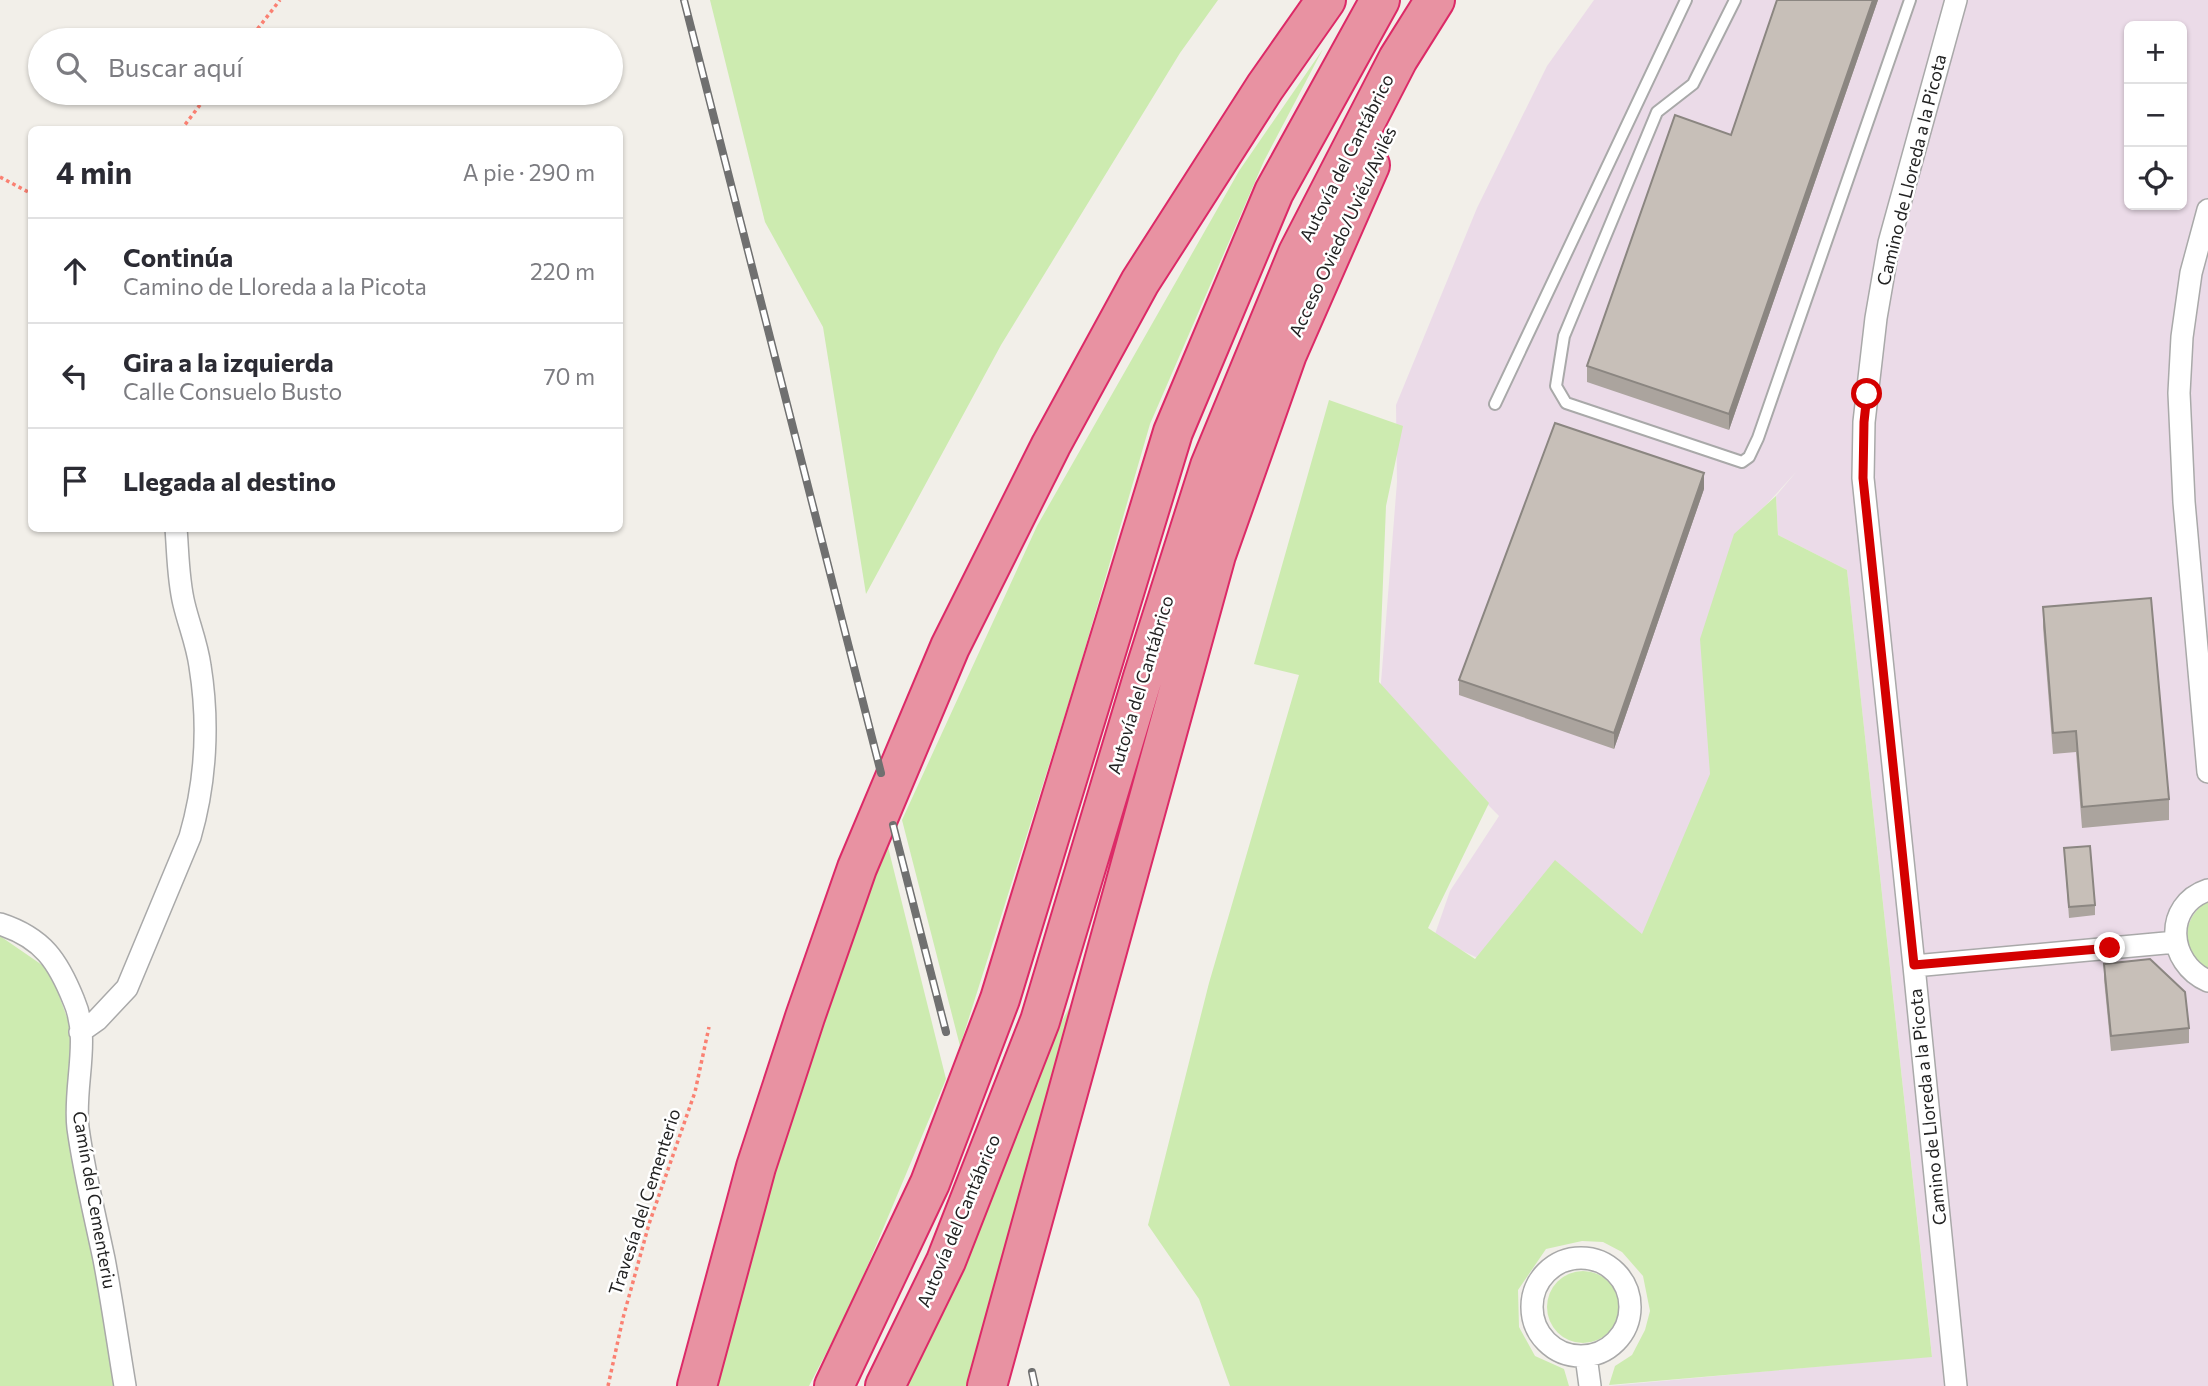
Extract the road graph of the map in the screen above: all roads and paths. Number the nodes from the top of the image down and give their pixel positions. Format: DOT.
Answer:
graph roads {
  1 [pos="280,0"];
  2 [pos="1326,0"];
  3 [pos="1380,0"];
  4 [pos="1435,0"];
  5 [pos="1460,0"];
  6 [pos="1686,0"];
  7 [pos="1735,0"];
  8 [pos="1910,0"];
  9 [pos="1956,0"];
  10 [pos="258,28"];
  11 [pos="200,105"];
  12 [pos="184,126"];
  13 [pos="0,177"];
  14 [pos="28,192"];
  15 [pos="2208,210"];
  16 [pos="1495,404"];
  17 [pos="176,532"];
  18 [pos="2208,772"];
  19 [pos="2208,890"];
  20 [pos="0,924"];
  21 [pos="2176,942"];
  22 [pos="1914,965"];
  23 [pos="2208,981"];
  24 [pos="709,1027"];
  25 [pos="80,1032"];
  26 [pos="1586,1356"];
  27 [pos="125,1386"];
  28 [pos="608,1386"];
  29 [pos="697,1386"];
  30 [pos="834,1386"];
  31 [pos="885,1386"];
  32 [pos="987,1386"];
  33 [pos="1590,1386"];
  34 [pos="1955,1386"];
  1 -- 10 [label="path"];
  2 -- 29 [label="highway"];
  3 -- 30 [label="highway"];
  4 -- 31 [label="highway, Autovía del Cantábrico"];
  5 -- 32 [label="highway, Acceso Oviedo/Uviéu/Avilés"];
  6 -- 16 [label="lane"];
  7 -- 8 [label="lane"];
  9 -- 22 [label="street, Camino de Lloreda a la Picota"];
  11 -- 12 [label="path"];
  13 -- 14 [label="path"];
  15 -- 18 [label="street"];
  17 -- 25 [label="street"];
  19 -- 21 [label="street"];
  20 -- 25 [label="street, Camín del Cementeriu"];
  21 -- 22 [label="street"];
  21 -- 23 [label="street"];
  22 -- 34 [label="street, Camino de Lloreda a la Picota"];
  24 -- 28 [label="path, Travesía del Cementerio"];
  25 -- 27 [label="street, Camín del Cementeriu"];
  26 -- 26 [label="street"];
  26 -- 33 [label="street"];
}
